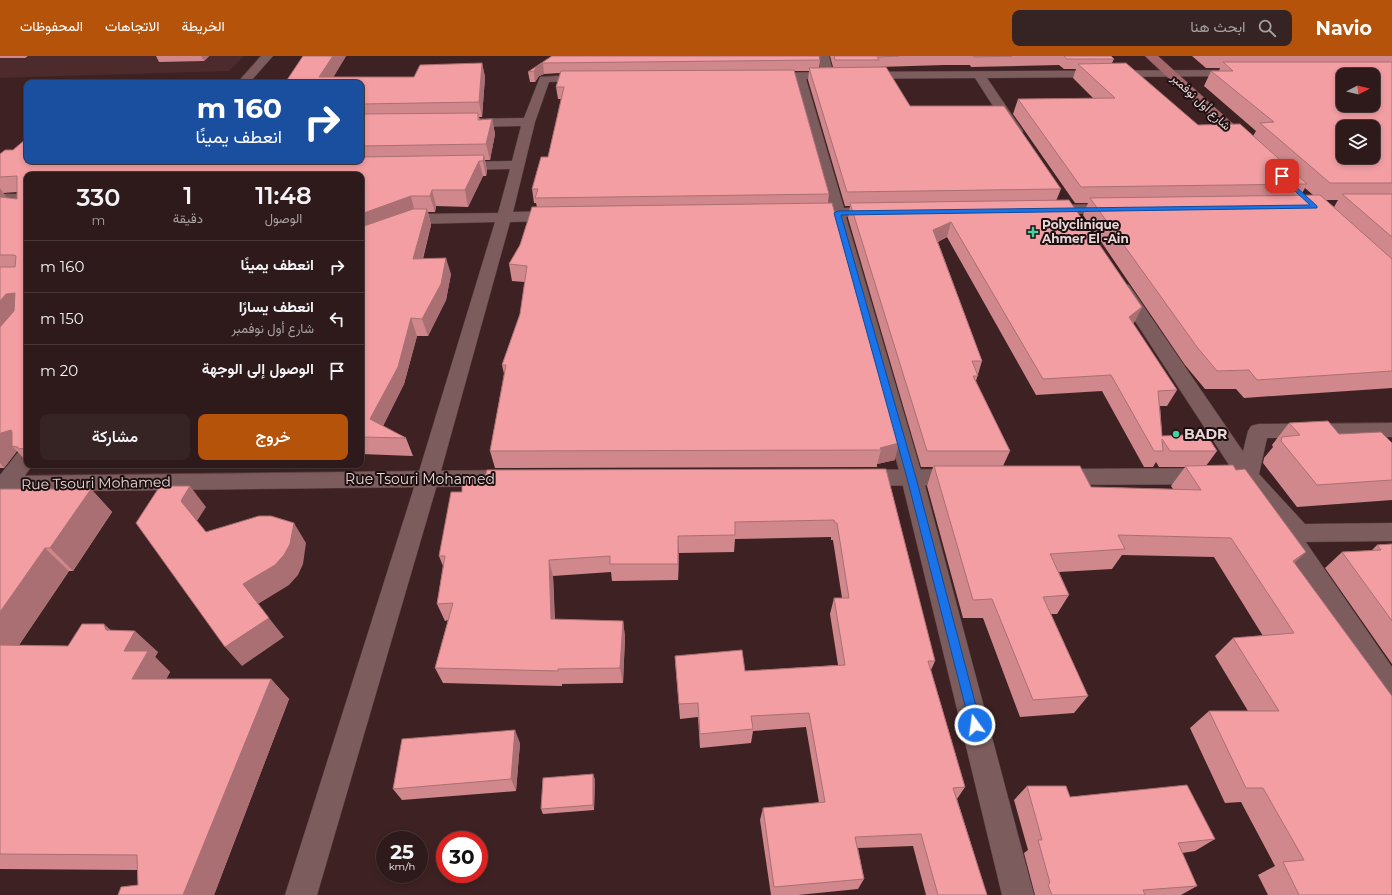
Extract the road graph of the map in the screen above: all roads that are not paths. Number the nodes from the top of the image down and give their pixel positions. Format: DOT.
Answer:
graph roads {
  1 [pos="267,56"];
  2 [pos="823,56"];
  3 [pos="1151,56"];
  4 [pos="1170,73"];
  5 [pos="1249,73"];
  6 [pos="978,74"];
  7 [pos="751,76"];
  8 [pos="799,76"];
  9 [pos="828,76"];
  10 [pos="608,78"];
  11 [pos="246,80"];
  12 [pos="529,122"];
  13 [pos="453,123"];
  14 [pos="1026,145"];
  15 [pos="1257,154"];
  16 [pos="518,165"];
  17 [pos="440,166"];
  18 [pos="1056,191"];
  19 [pos="0,198"];
  20 [pos="24,201"];
  21 [pos="1133,209"];
  22 [pos="1031,210"];
  23 [pos="1070,210"];
  24 [pos="892,212"];
  25 [pos="790,213"];
  26 [pos="838,213"];
  27 [pos="576,216"];
  28 [pos="504,217"];
  29 [pos="1083,230"];
  30 [pos="364,238"];
  31 [pos="1113,275"];
  32 [pos="1392,430"];
  33 [pos="24,460"];
  34 [pos="1248,476"];
  35 [pos="982,477"];
  36 [pos="1037,477"];
  37 [pos="428,478"];
  38 [pos="531,478"];
  39 [pos="840,478"];
  40 [pos="912,478"];
  41 [pos="2,486"];
  42 [pos="1392,532"];
  43 [pos="1392,690"];
  44 [pos="301,895"];
  45 [pos="1018,895"];
  1 -- 11 [label="street"];
  2 -- 9 [label="street"];
  3 -- 4 [label="main road, شارع أول نوفمبر"];
  4 -- 5 [label="street"];
  4 -- 6 [label="street"];
  4 -- 15 [label="main road, شارع أول نوفمبر"];
  6 -- 9 [label="street"];
  6 -- 14 [label="street"];
  7 -- 8 [label="street"];
  8 -- 9 [label="street"];
  8 -- 26 [label="street"];
  10 -- 12 [label="street"];
  12 -- 13 [label="street"];
  12 -- 16 [label="street"];
  16 -- 17 [label="street"];
  16 -- 28 [label="street"];
  18 -- 23 [label="street"];
  19 -- 20 [label="street"];
  21 -- 23 [label="street"];
  22 -- 23 [label="street"];
  23 -- 29 [label="street"];
  24 -- 26 [label="street"];
  25 -- 26 [label="street"];
  26 -- 40 [label="street"];
  27 -- 28 [label="street"];
  28 -- 30 [label="street"];
  28 -- 37 [label="street"];
  31 -- 34 [label="street"];
  32 -- 34 [label="street"];
  33 -- 41 [label="street"];
  34 -- 36 [label="street"];
  34 -- 42 [label="street"];
  34 -- 43 [label="street"];
  35 -- 40 [label="street"];
  37 -- 38 [label="street, Rue Tsouri Mohamed"];
  37 -- 41 [label="street, Rue Tsouri Mohamed"];
  37 -- 44 [label="street"];
  39 -- 40 [label="street"];
  40 -- 45 [label="street"];
}
